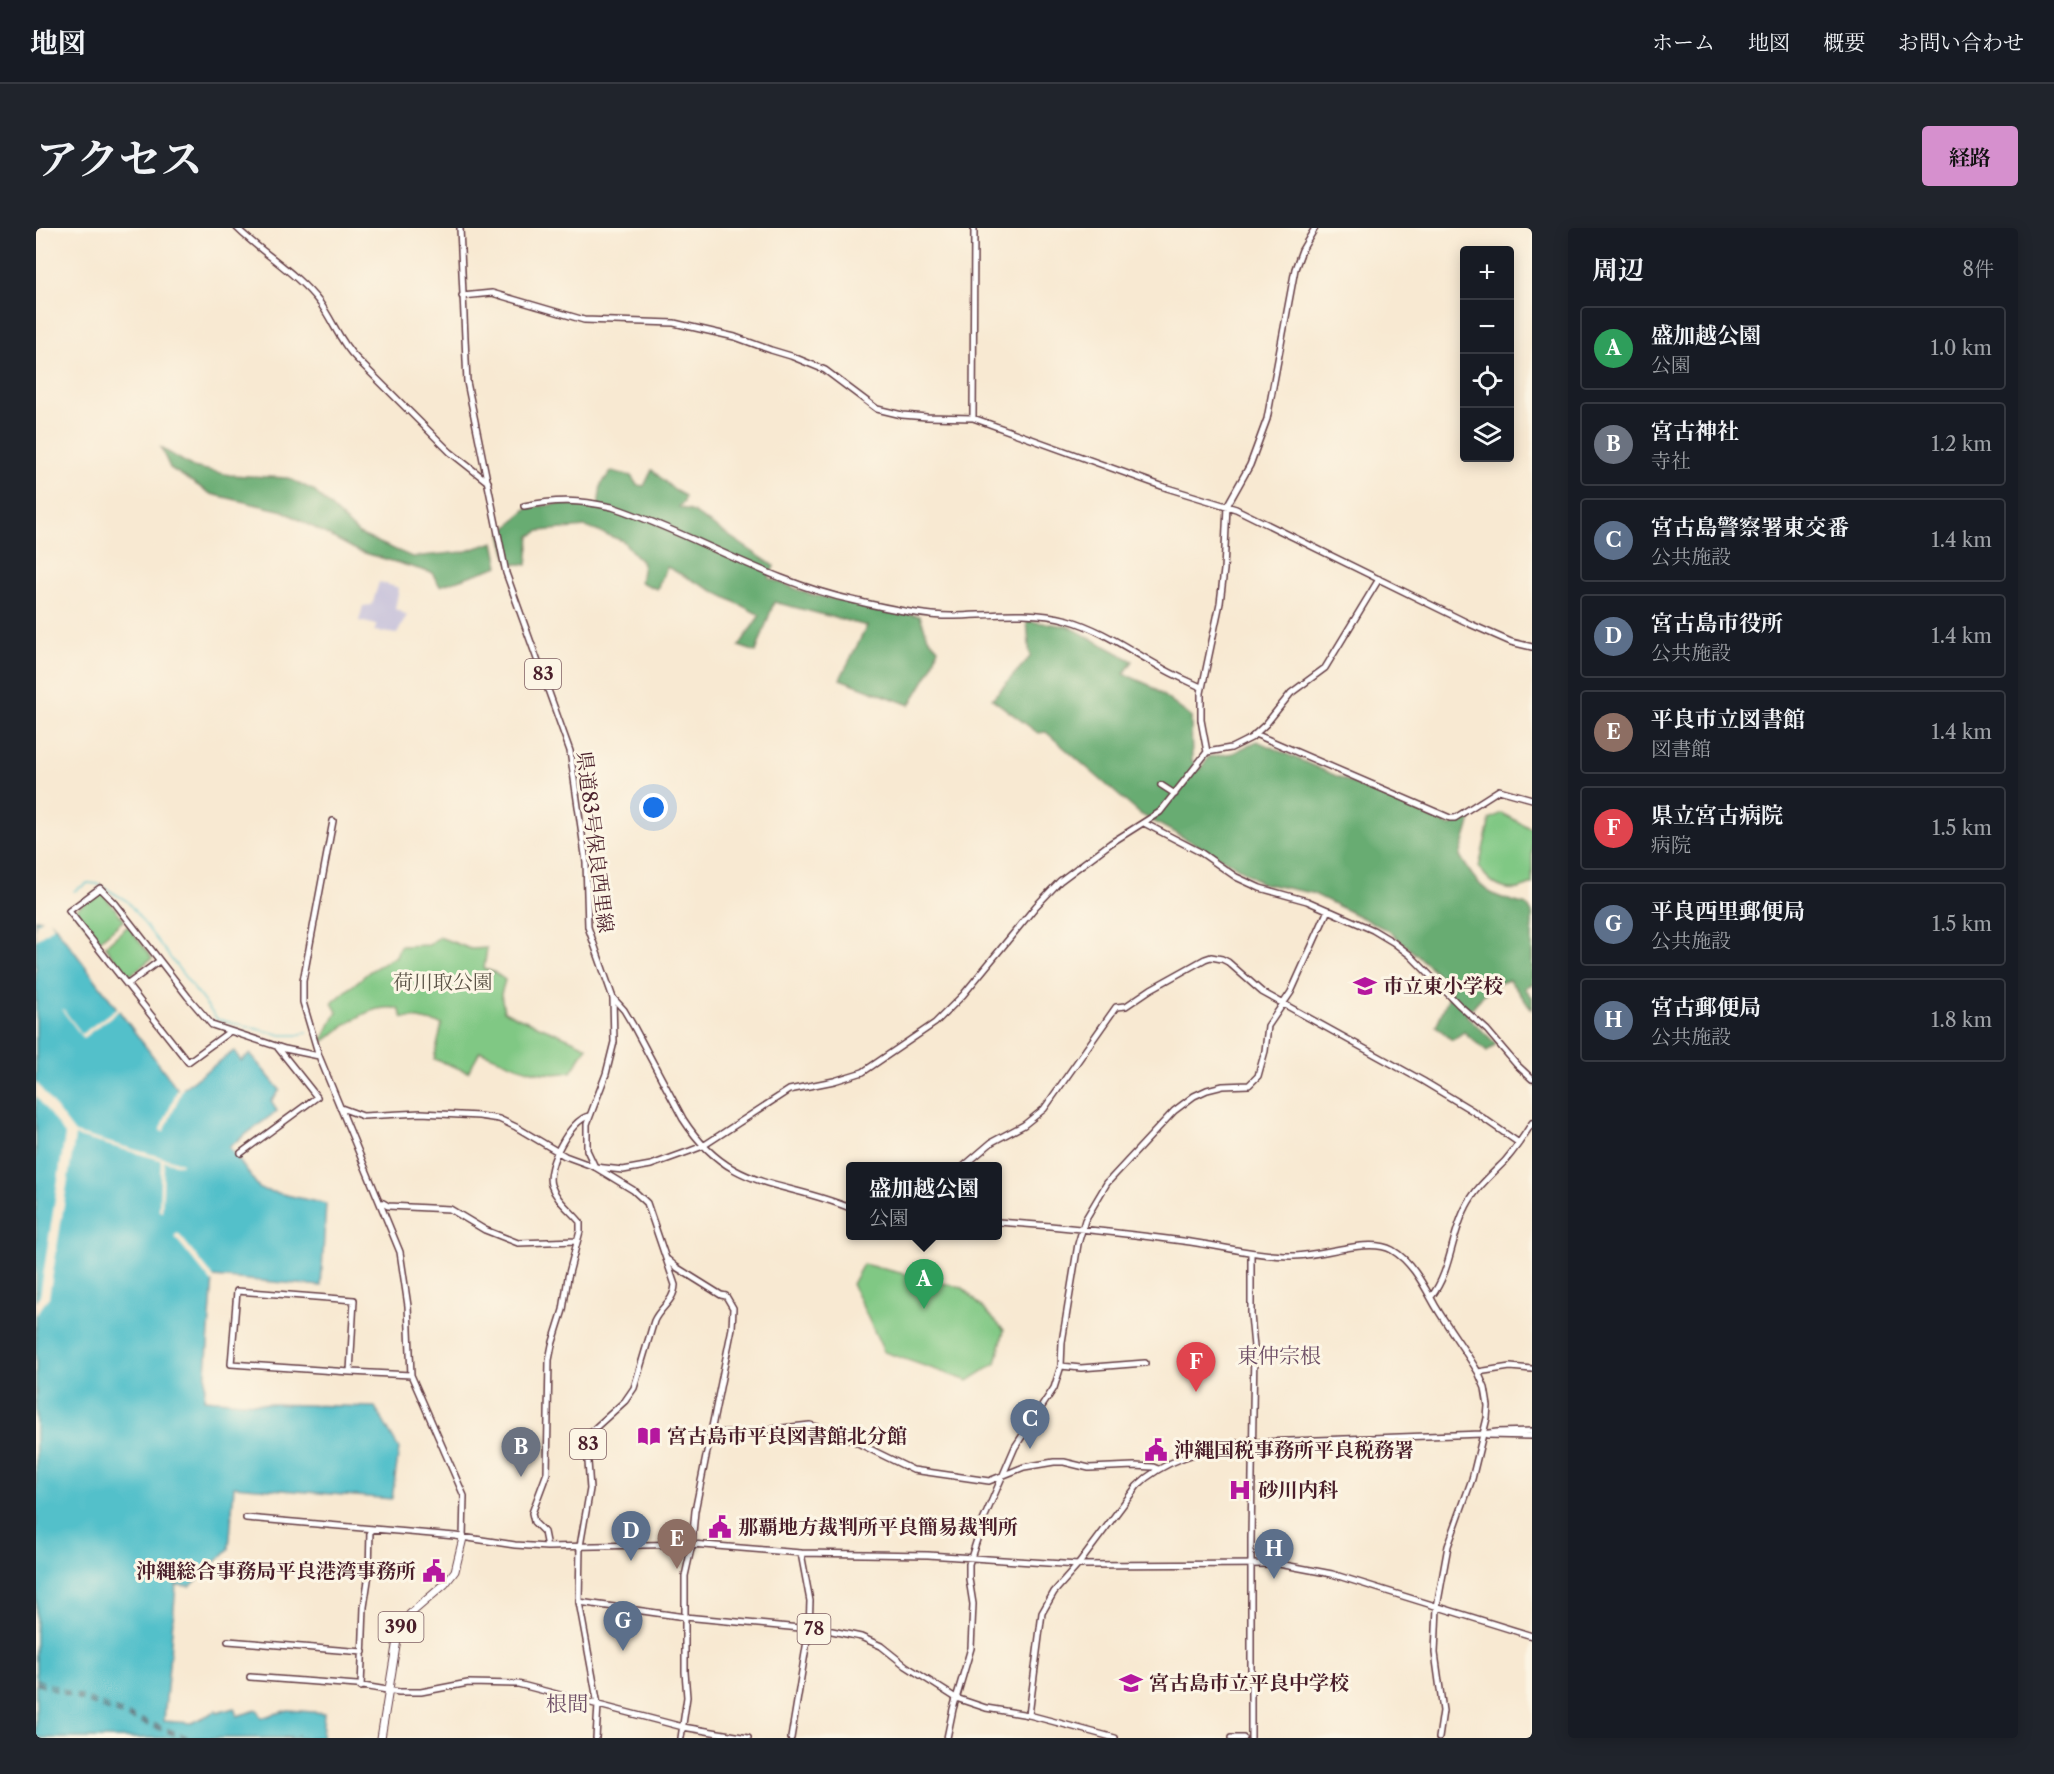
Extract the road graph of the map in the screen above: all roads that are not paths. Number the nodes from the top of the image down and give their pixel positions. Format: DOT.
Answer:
graph roads {
  1 [pos="237,228"];
  2 [pos="460,228"];
  3 [pos="974,228"];
  4 [pos="1315,228"];
  5 [pos="462,296"];
  6 [pos="973,418"];
  7 [pos="488,482"];
  8 [pos="1227,506"];
  9 [pos="524,507"];
  10 [pos="1379,579"];
  11 [pos="1532,647"];
  12 [pos="1202,687"];
  13 [pos="1255,734"];
  14 [pos="1206,752"];
  15 [pos="1161,785"];
  16 [pos="1175,794"];
  17 [pos="1532,799"];
  18 [pos="333,821"];
  19 [pos="1144,823"];
  20 [pos="1328,910"];
  21 [pos="159,961"];
  22 [pos="128,984"];
  23 [pos="613,998"];
  24 [pos="1285,1003"];
  25 [pos="229,1032"];
  26 [pos="277,1047"];
  27 [pos="319,1056"];
  28 [pos="1532,1080"];
  29 [pos="341,1108"];
  30 [pos="589,1116"];
  31 [pos="1532,1123"];
  32 [pos="1519,1143"];
  33 [pos="704,1146"];
  34 [pos="557,1152"];
  35 [pos="241,1153"];
  36 [pos="970,1162"];
  37 [pos="595,1167"];
  38 [pos="381,1202"];
  39 [pos="846,1207"];
  40 [pos="1002,1222"];
  41 [pos="1081,1229"];
  42 [pos="577,1241"];
  43 [pos="1251,1253"];
  44 [pos="668,1260"];
  45 [pos="1431,1297"];
  46 [pos="1144,1363"];
  47 [pos="1061,1366"];
  48 [pos="1532,1369"];
  49 [pos="350,1372"];
  50 [pos="1478,1372"];
  51 [pos="411,1375"];
  52 [pos="1532,1431"];
  53 [pos="712,1433"];
  54 [pos="1482,1434"];
  55 [pos="1532,1436"];
  56 [pos="1253,1442"];
  57 [pos="1158,1469"];
  58 [pos="1003,1476"];
  59 [pos="246,1518"];
  60 [pos="370,1530"];
  61 [pos="463,1538"];
  62 [pos="692,1544"];
  63 [pos="580,1546"];
  64 [pos="547,1547"];
  65 [pos="801,1553"];
  66 [pos="971,1558"];
  67 [pos="1251,1564"];
  68 [pos="1078,1565"];
  69 [pos="579,1602"];
  70 [pos="1437,1607"];
  71 [pos="685,1617"];
  72 [pos="809,1629"];
  73 [pos="1532,1636"];
  74 [pos="228,1641"];
  75 [pos="363,1652"];
  76 [pos="250,1677"];
  77 [pos="361,1687"];
  78 [pos="388,1690"];
  79 [pos="956,1698"];
  80 [pos="598,1704"];
  81 [pos="1029,1715"];
  82 [pos="683,1727"];
  83 [pos="381,1738"];
  84 [pos="596,1738"];
  85 [pos="681,1738"];
  86 [pos="748,1738"];
  87 [pos="791,1738"];
  88 [pos="947,1738"];
  89 [pos="1115,1738"];
  90 [pos="1231,1738"];
  91 [pos="1244,1738"];
  92 [pos="1251,1738"];
  93 [pos="1439,1738"];
  1 -- 7 [label="street"];
  2 -- 5 [label="street, 県道83号保良西里線 / 83"];
  3 -- 6 [label="street"];
  4 -- 8 [label="street"];
  5 -- 6 [label="street"];
  5 -- 7 [label="street, 県道83号保良西里線 / 83"];
  6 -- 8 [label="street"];
  7 -- 23 [label="street, 県道83号保良西里線 / 83"];
  8 -- 10 [label="street"];
  8 -- 12 [label="street"];
  9 -- 12 [label="street"];
  10 -- 11 [label="street"];
  10 -- 13 [label="street"];
  12 -- 14 [label="street"];
  13 -- 14 [label="street"];
  13 -- 17 [label="street"];
  14 -- 16 [label="street"];
  15 -- 16 [label="street"];
  16 -- 19 [label="street"];
  18 -- 27 [label="street"];
  19 -- 20 [label="street"];
  19 -- 33 [label="street"];
  20 -- 24 [label="street"];
  20 -- 28 [label="street"];
  21 -- 22 [label="street"];
  21 -- 22 [label="street"];
  21 -- 25 [label="street"];
  22 -- 25 [label="street"];
  23 -- 30 [label="street, 県道83号保良西里線 / 83"];
  23 -- 33 [label="street"];
  24 -- 32 [label="street"];
  24 -- 36 [label="street"];
  24 -- 41 [label="street"];
  25 -- 26 [label="street"];
  26 -- 27 [label="street"];
  26 -- 35 [label="street"];
  27 -- 29 [label="street"];
  29 -- 34 [label="street"];
  29 -- 38 [label="street"];
  30 -- 34 [label="street"];
  30 -- 37 [label="street, 県道83号保良西里線 / 83"];
  31 -- 32 [label="street"];
  32 -- 45 [label="street"];
  33 -- 37 [label="street"];
  33 -- 39 [label="street"];
  34 -- 37 [label="street"];
  34 -- 42 [label="street"];
  37 -- 44 [label="street, 83"];
  38 -- 42 [label="street"];
  38 -- 51 [label="street"];
  40 -- 41 [label="street"];
  41 -- 43 [label="street"];
  41 -- 47 [label="street"];
  42 -- 64 [label="street"];
  43 -- 45 [label="street"];
  43 -- 56 [label="street"];
  44 -- 53 [label="street"];
  44 -- 63 [label="street, 83"];
  45 -- 50 [label="street"];
  46 -- 47 [label="street"];
  47 -- 58 [label="street"];
  48 -- 50 [label="street"];
  49 -- 49 [label="street"];
  49 -- 51 [label="street"];
  50 -- 54 [label="street"];
  51 -- 61 [label="street"];
  52 -- 54 [label="street"];
  53 -- 58 [label="street"];
  53 -- 62 [label="street"];
  54 -- 55 [label="street"];
  54 -- 56 [label="street"];
  54 -- 70 [label="street"];
  56 -- 57 [label="street"];
  56 -- 67 [label="street"];
  57 -- 58 [label="street"];
  57 -- 68 [label="street"];
  58 -- 66 [label="street"];
  59 -- 60 [label="street"];
  60 -- 61 [label="street"];
  60 -- 75 [label="street"];
  61 -- 64 [label="street"];
  61 -- 78 [label="highway, 390"];
  62 -- 63 [label="street"];
  62 -- 65 [label="street"];
  62 -- 71 [label="street"];
  63 -- 64 [label="street"];
  63 -- 69 [label="street"];
  65 -- 66 [label="street"];
  65 -- 72 [label="street"];
  66 -- 68 [label="street"];
  66 -- 79 [label="street"];
  67 -- 68 [label="street"];
  67 -- 70 [label="street"];
  67 -- 92 [label="street"];
  68 -- 81 [label="street"];
  69 -- 71 [label="street, 78"];
  69 -- 80 [label="street"];
  70 -- 73 [label="street"];
  70 -- 93 [label="street"];
  71 -- 72 [label="street, 78"];
  71 -- 82 [label="street"];
  72 -- 79 [label="street, 78"];
  72 -- 87 [label="street"];
  74 -- 75 [label="street"];
  75 -- 77 [label="street"];
  76 -- 77 [label="street"];
  77 -- 78 [label="street"];
  78 -- 80 [label="street"];
  78 -- 83 [label="highway, 390"];
  79 -- 81 [label="street, 78"];
  79 -- 88 [label="street"];
  80 -- 82 [label="street"];
  80 -- 84 [label="street"];
  81 -- 89 [label="street"];
  82 -- 85 [label="street"];
  82 -- 86 [label="street"];
  90 -- 91 [label="street"];
}
